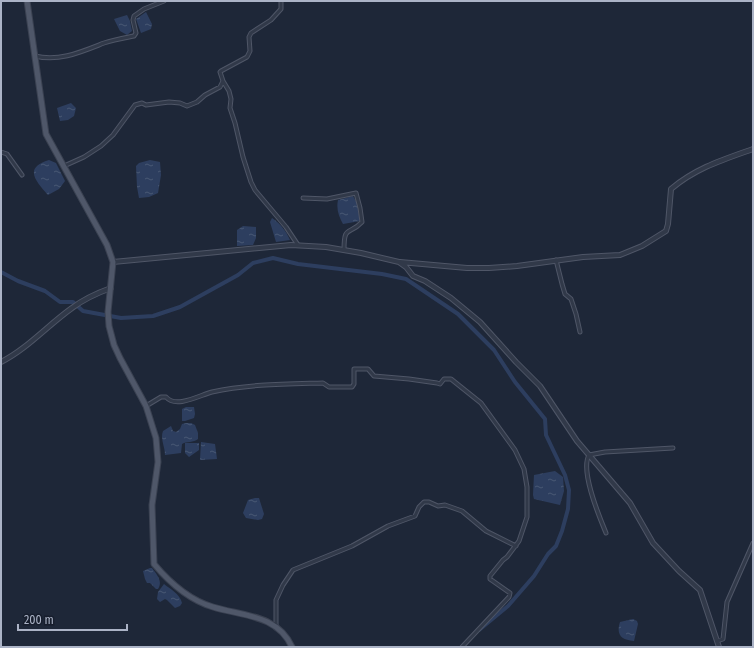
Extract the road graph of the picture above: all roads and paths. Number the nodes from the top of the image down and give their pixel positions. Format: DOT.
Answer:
graph roads {
  1 [pos="27,1"];
  2 [pos="164,1"];
  3 [pos="281,1"];
  4 [pos="34,56"];
  5 [pos="224,81"];
  6 [pos="753,150"];
  7 [pos="1,152"];
  8 [pos="64,166"];
  9 [pos="22,175"];
  10 [pos="303,198"];
  11 [pos="298,245"];
  12 [pos="344,250"];
  13 [pos="556,260"];
  14 [pos="113,262"];
  15 [pos="399,262"];
  16 [pos="111,288"];
  17 [pos="580,332"];
  18 [pos="1,362"];
  19 [pos="146,406"];
  20 [pos="673,448"];
  21 [pos="588,455"];
  22 [pos="606,533"];
  23 [pos="753,543"];
  24 [pos="516,546"];
  25 [pos="752,549"];
  26 [pos="276,628"];
  27 [pos="717,641"];
  28 [pos="292,647"];
  29 [pos="462,647"];
  30 [pos="719,647"];
  1 -- 4 [label="main road"];
  2 -- 4 [label="street"];
  3 -- 5 [label="street"];
  4 -- 8 [label="main road"];
  5 -- 8 [label="street"];
  5 -- 11 [label="street"];
  6 -- 13 [label="street"];
  7 -- 9 [label="street"];
  8 -- 14 [label="main road"];
  10 -- 12 [label="street"];
  11 -- 12 [label="street"];
  11 -- 14 [label="street"];
  12 -- 15 [label="street"];
  13 -- 15 [label="street"];
  13 -- 17 [label="street"];
  14 -- 16 [label="main road"];
  15 -- 21 [label="street"];
  16 -- 18 [label="street"];
  16 -- 19 [label="main road"];
  19 -- 24 [label="street"];
  19 -- 26 [label="main road"];
  20 -- 21 [label="street"];
  21 -- 22 [label="street"];
  21 -- 27 [label="street"];
  23 -- 25 [label="street"];
  24 -- 26 [label="street"];
  24 -- 29 [label="street"];
  25 -- 27 [label="street"];
  26 -- 28 [label="main road"];
  27 -- 30 [label="street"];
}
